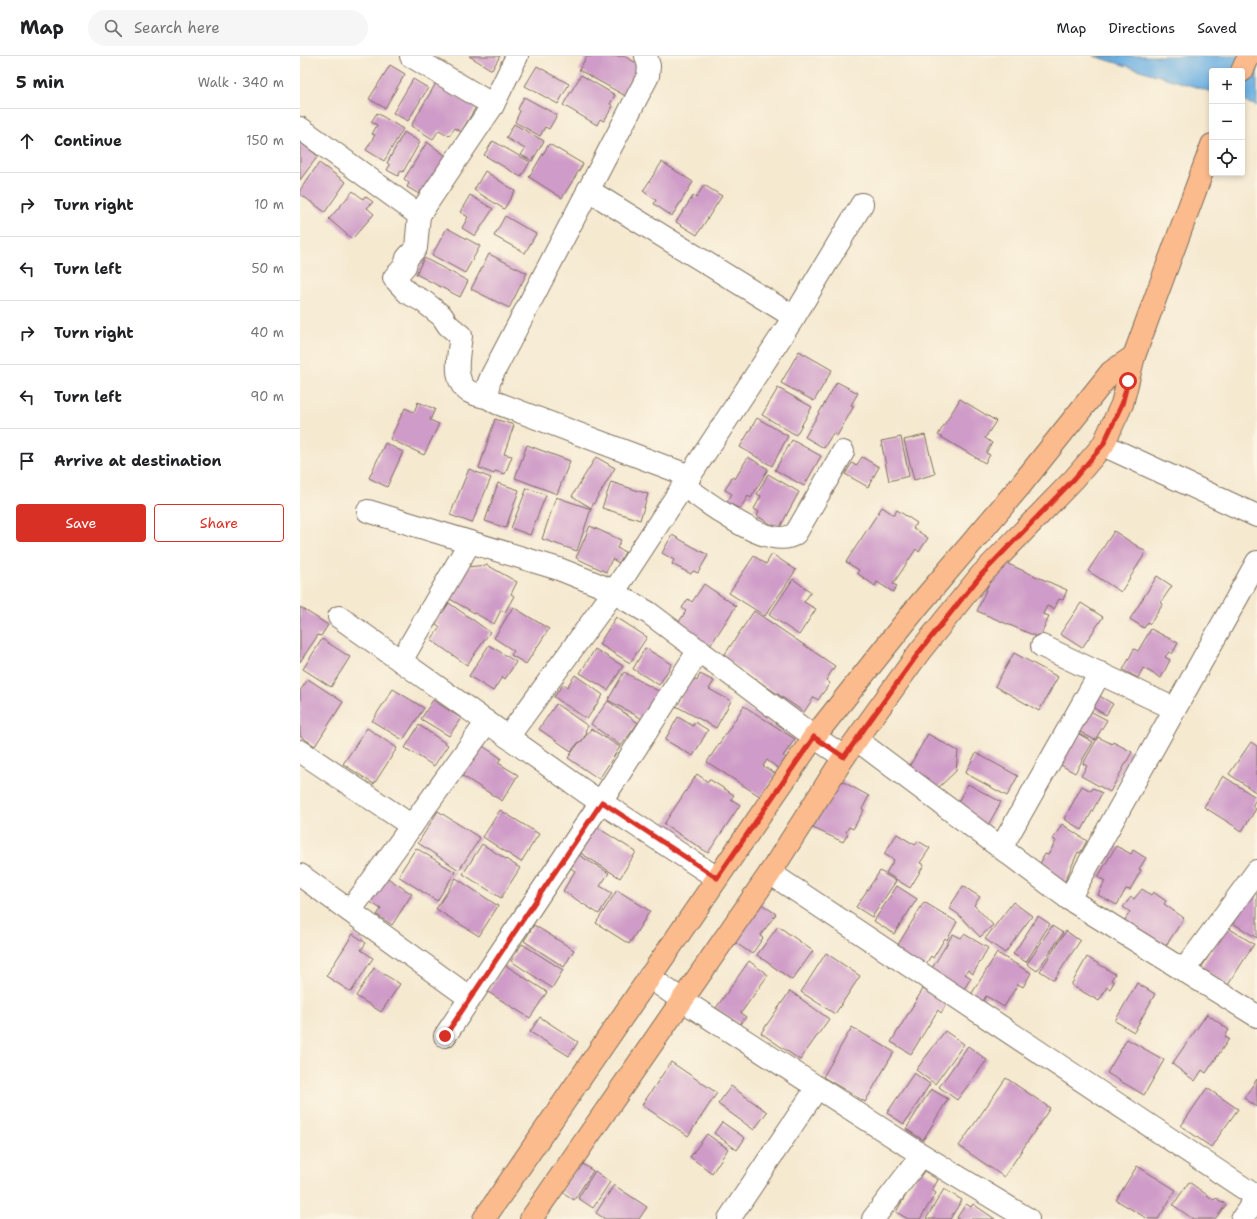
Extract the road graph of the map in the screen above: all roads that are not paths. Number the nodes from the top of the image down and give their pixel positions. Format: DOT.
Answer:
graph roads {
  1 [pos="411,56"];
  2 [pos="517,56"];
  3 [pos="646,56"];
  4 [pos="1249,56"];
  5 [pos="1243,68"];
  6 [pos="493,105"];
  7 [pos="300,128"];
  8 [pos="1209,153"];
  9 [pos="588,190"];
  10 [pos="862,204"];
  11 [pos="419,215"];
  12 [pos="794,317"];
  13 [pos="1134,356"];
  14 [pos="489,398"];
  15 [pos="1103,445"];
  16 [pos="842,452"];
  17 [pos="687,481"];
  18 [pos="368,511"];
  19 [pos="1257,516"];
  20 [pos="470,542"];
  21 [pos="1257,562"];
  22 [pos="613,593"];
  23 [pos="339,617"];
  24 [pos="1042,646"];
  25 [pos="699,650"];
  26 [pos="401,661"];
  27 [pos="1100,673"];
  28 [pos="1175,709"];
  29 [pos="488,722"];
  30 [pos="508,737"];
  31 [pos="814,737"];
  32 [pos="857,740"];
  33 [pos="300,751"];
  34 [pos="844,757"];
  35 [pos="602,802"];
  36 [pos="412,826"];
  37 [pos="1002,848"];
  38 [pos="1257,871"];
  39 [pos="770,873"];
  40 [pos="300,875"];
  41 [pos="717,878"];
  42 [pos="1069,899"];
  43 [pos="350,911"];
  44 [pos="1184,970"];
  45 [pos="650,977"];
  46 [pos="470,998"];
  47 [pos="682,1000"];
  48 [pos="1257,1016"];
  49 [pos="445,1036"];
  50 [pos="817,1088"];
  51 [pos="922,1155"];
  52 [pos="484,1219"];
  53 [pos="531,1219"];
  54 [pos="729,1219"];
  55 [pos="873,1219"];
  56 [pos="1028,1219"];
  57 [pos="1242,1219"];
  1 -- 6 [label="street"];
  2 -- 6 [label="street"];
  3 -- 9 [label="street"];
  4 -- 5 [label="main road"];
  6 -- 11 [label="street"];
  7 -- 11 [label="street"];
  8 -- 13 [label="main road"];
  9 -- 12 [label="street"];
  9 -- 14 [label="street"];
  10 -- 12 [label="street"];
  11 -- 14 [label="street"];
  12 -- 17 [label="street"];
  13 -- 15 [label="main road"];
  13 -- 31 [label="main road"];
  14 -- 17 [label="street"];
  15 -- 19 [label="street"];
  15 -- 32 [label="main road"];
  16 -- 17 [label="street"];
  17 -- 22 [label="street"];
  18 -- 20 [label="street"];
  20 -- 22 [label="street"];
  20 -- 26 [label="street"];
  21 -- 28 [label="street"];
  22 -- 25 [label="street"];
  22 -- 30 [label="street"];
  23 -- 26 [label="street"];
  24 -- 27 [label="street"];
  25 -- 31 [label="street"];
  25 -- 35 [label="street"];
  26 -- 29 [label="street"];
  27 -- 28 [label="street"];
  27 -- 37 [label="street"];
  28 -- 42 [label="street"];
  29 -- 30 [label="street"];
  29 -- 36 [label="street"];
  30 -- 35 [label="street"];
  31 -- 34 [label="street"];
  31 -- 41 [label="main road"];
  32 -- 34 [label="main road"];
  32 -- 37 [label="street"];
  33 -- 36 [label="street"];
  34 -- 39 [label="main road"];
  35 -- 41 [label="street"];
  35 -- 46 [label="street"];
  36 -- 43 [label="street"];
  37 -- 42 [label="street"];
  38 -- 44 [label="street"];
  39 -- 47 [label="main road"];
  39 -- 57 [label="street"];
  40 -- 43 [label="street"];
  41 -- 45 [label="main road"];
  42 -- 44 [label="street"];
  43 -- 46 [label="street"];
  44 -- 48 [label="street"];
  45 -- 47 [label="street"];
  45 -- 52 [label="main road"];
  46 -- 49 [label="street"];
  47 -- 50 [label="street"];
  47 -- 53 [label="main road"];
  50 -- 51 [label="street"];
  50 -- 54 [label="street"];
  51 -- 55 [label="street"];
  51 -- 56 [label="street"];
}
